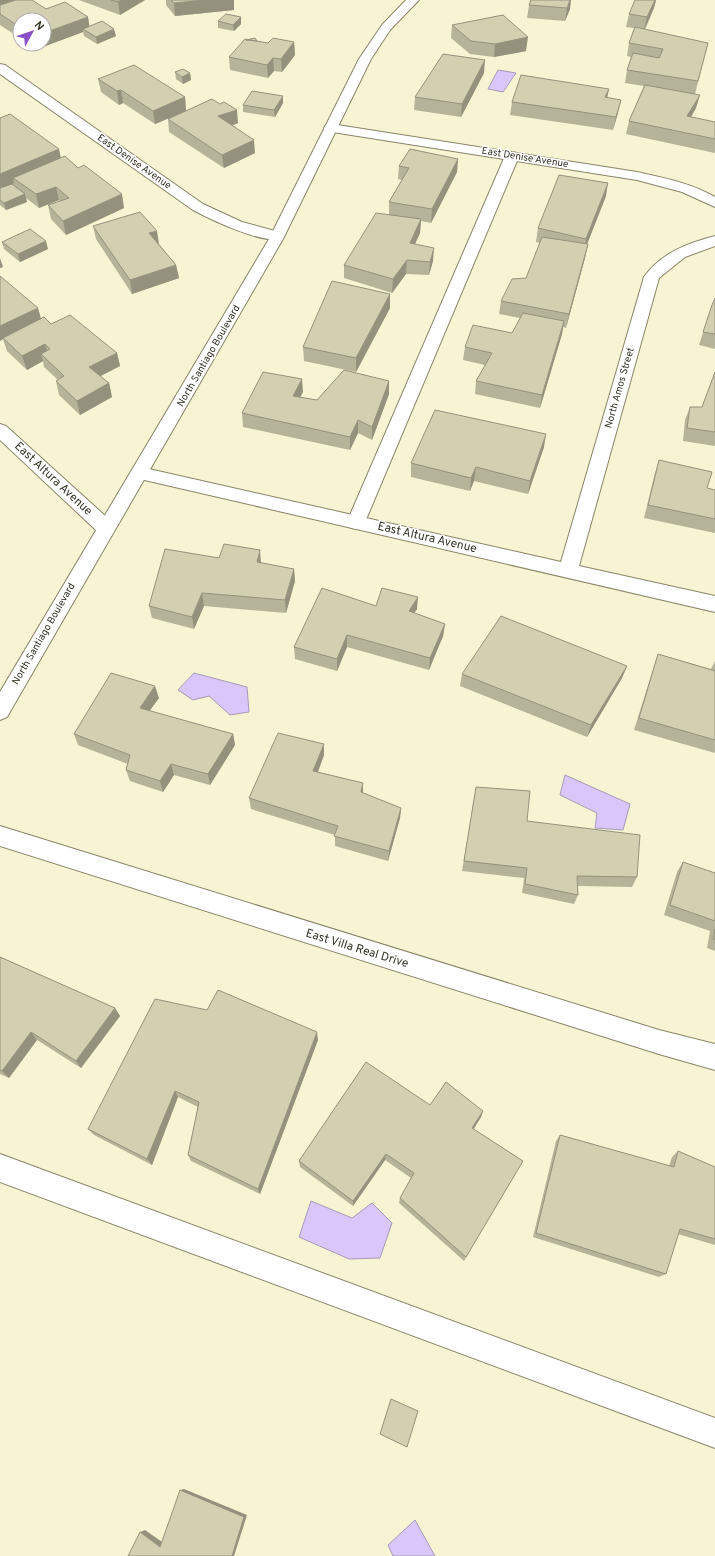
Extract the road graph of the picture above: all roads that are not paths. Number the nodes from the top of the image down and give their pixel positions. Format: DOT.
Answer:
graph roads {
  1 [pos="413,0"];
  2 [pos="0,68"];
  3 [pos="331,128"];
  4 [pos="512,156"];
  5 [pos="715,203"];
  6 [pos="277,236"];
  7 [pos="715,241"];
  8 [pos="0,430"];
  9 [pos="140,473"];
  10 [pos="356,522"];
  11 [pos="106,528"];
  12 [pos="568,571"];
  13 [pos="715,604"];
  14 [pos="0,711"];
  15 [pos="0,836"];
  16 [pos="715,1057"];
  17 [pos="0,1168"];
  18 [pos="715,1433"];
  1 -- 3 [label="street, North Santiago Boulevard"];
  2 -- 6 [label="street, East Denise Avenue"];
  3 -- 4 [label="street, East Denise Avenue"];
  3 -- 6 [label="street, North Santiago Boulevard"];
  4 -- 5 [label="street, East Denise Avenue"];
  4 -- 10 [label="street"];
  6 -- 9 [label="street, North Santiago Boulevard"];
  7 -- 12 [label="street, North Amos Street"];
  8 -- 11 [label="street, East Altura Avenue"];
  9 -- 10 [label="street, East Altura Avenue"];
  9 -- 11 [label="street, North Santiago Boulevard"];
  10 -- 12 [label="street, East Altura Avenue"];
  11 -- 14 [label="street, North Santiago Boulevard"];
  12 -- 13 [label="street, East Altura Avenue"];
  15 -- 16 [label="street, East Villa Real Drive"];
  17 -- 18 [label="street"];
}
